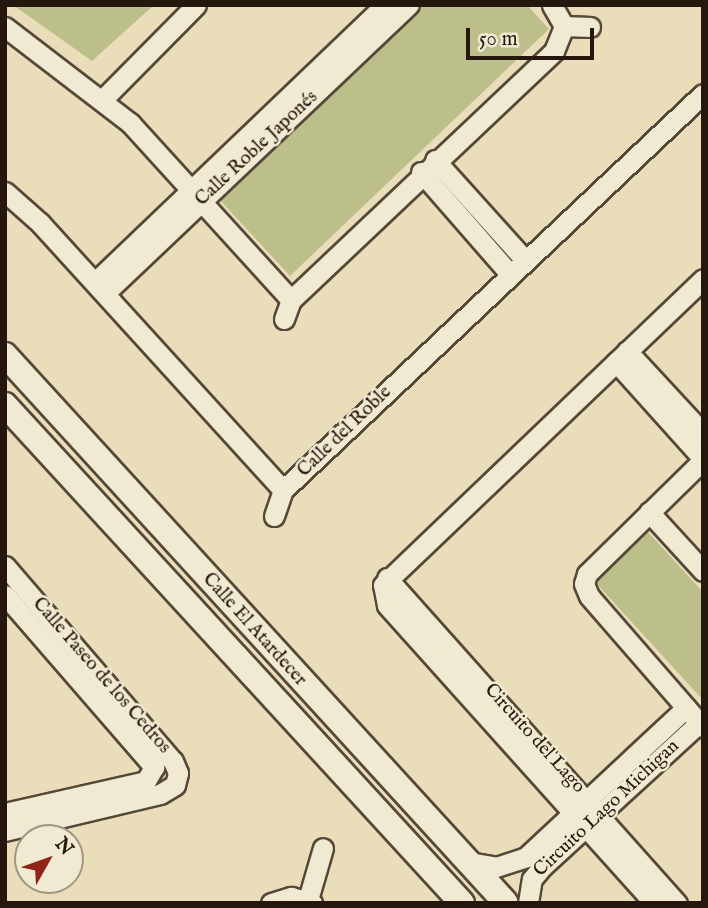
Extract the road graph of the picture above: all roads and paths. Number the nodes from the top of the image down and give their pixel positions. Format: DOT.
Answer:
graph roads {
  1 [pos="196,5"];
  2 [pos="385,5"];
  3 [pos="409,5"];
  4 [pos="552,5"];
  5 [pos="564,26"];
  6 [pos="5,27"];
  7 [pos="590,27"];
  8 [pos="315,84"];
  9 [pos="703,94"];
  10 [pos="103,99"];
  11 [pos="428,166"];
  12 [pos="5,192"];
  13 [pos="197,195"];
  14 [pos="525,260"];
  15 [pos="510,274"];
  16 [pos="703,279"];
  17 [pos="100,288"];
  18 [pos="291,300"];
  19 [pos="284,319"];
  20 [pos="5,355"];
  21 [pos="622,357"];
  22 [pos="5,405"];
  23 [pos="703,433"];
  24 [pos="703,460"];
  25 [pos="284,490"];
  26 [pos="649,512"];
  27 [pos="274,516"];
  28 [pos="5,566"];
  29 [pos="703,571"];
  30 [pos="16,598"];
  31 [pos="326,709"];
  32 [pos="696,719"];
  33 [pos="304,731"];
  34 [pos="153,773"];
  35 [pos="176,780"];
  36 [pos="588,812"];
  37 [pos="5,813"];
  38 [pos="5,831"];
  39 [pos="323,848"];
  40 [pos="470,862"];
  41 [pos="308,901"];
  42 [pos="271,903"];
  43 [pos="462,903"];
  44 [pos="506,903"];
  45 [pos="528,903"];
  46 [pos="654,903"];
  47 [pos="677,903"];
  1 -- 10 [label="street"];
  2 -- 8 [label="street, Calle Roble Japonés"];
  3 -- 8 [label="street, Calle Roble Japonés"];
  4 -- 5 [label="street"];
  5 -- 7 [label="street"];
  5 -- 11 [label="street"];
  6 -- 10 [label="street"];
  8 -- 13 [label="street, Calle Roble Japonés"];
  9 -- 14 [label="street, Calle del Roble"];
  10 -- 13 [label="street"];
  11 -- 14 [label="street"];
  11 -- 15 [label="street"];
  11 -- 18 [label="street"];
  12 -- 17 [label="street, Calle del Roble"];
  13 -- 17 [label="street, Calle Roble Japonés"];
  13 -- 18 [label="street"];
  14 -- 15 [label="street, Calle del Roble"];
  15 -- 25 [label="street, Calle del Roble"];
  16 -- 21 [label="street, Circuito del Lago"];
  17 -- 25 [label="street, Calle del Roble"];
  18 -- 19 [label="street"];
  20 -- 31 [label="street, Calle El Atardecer"];
  21 -- 23 [label="street"];
  21 -- 24 [label="street"];
  21 -- 36 [label="street, Circuito del Lago"];
  22 -- 33 [label="street, Calle El Atardecer"];
  24 -- 26 [label="street"];
  25 -- 27 [label="street"];
  26 -- 29 [label="street"];
  26 -- 32 [label="street"];
  28 -- 30 [label="street, Calle Paseo de los Cedros"];
  30 -- 34 [label="street, Calle Paseo de los Cedros"];
  30 -- 35 [label="street, Calle Paseo de los Cedros"];
  31 -- 33 [label="street"];
  31 -- 40 [label="street, Calle El Atardecer"];
  32 -- 36 [label="street, Circuito Lago Michigan"];
  33 -- 43 [label="street, Calle El Atardecer"];
  34 -- 35 [label="street"];
  34 -- 37 [label="street, Calle Paseo de los Cedros"];
  35 -- 38 [label="street, Calle Paseo de los Cedros"];
  36 -- 40 [label="street, Circuito Lago Michigan"];
  36 -- 45 [label="street, Circuito Lago Michigan"];
  36 -- 46 [label="street, Circuito del Lago"];
  36 -- 47 [label="street, Circuito del Lago"];
  39 -- 41 [label="street"];
  40 -- 44 [label="street, Calle El Atardecer"];
  41 -- 42 [label="street"];
}
